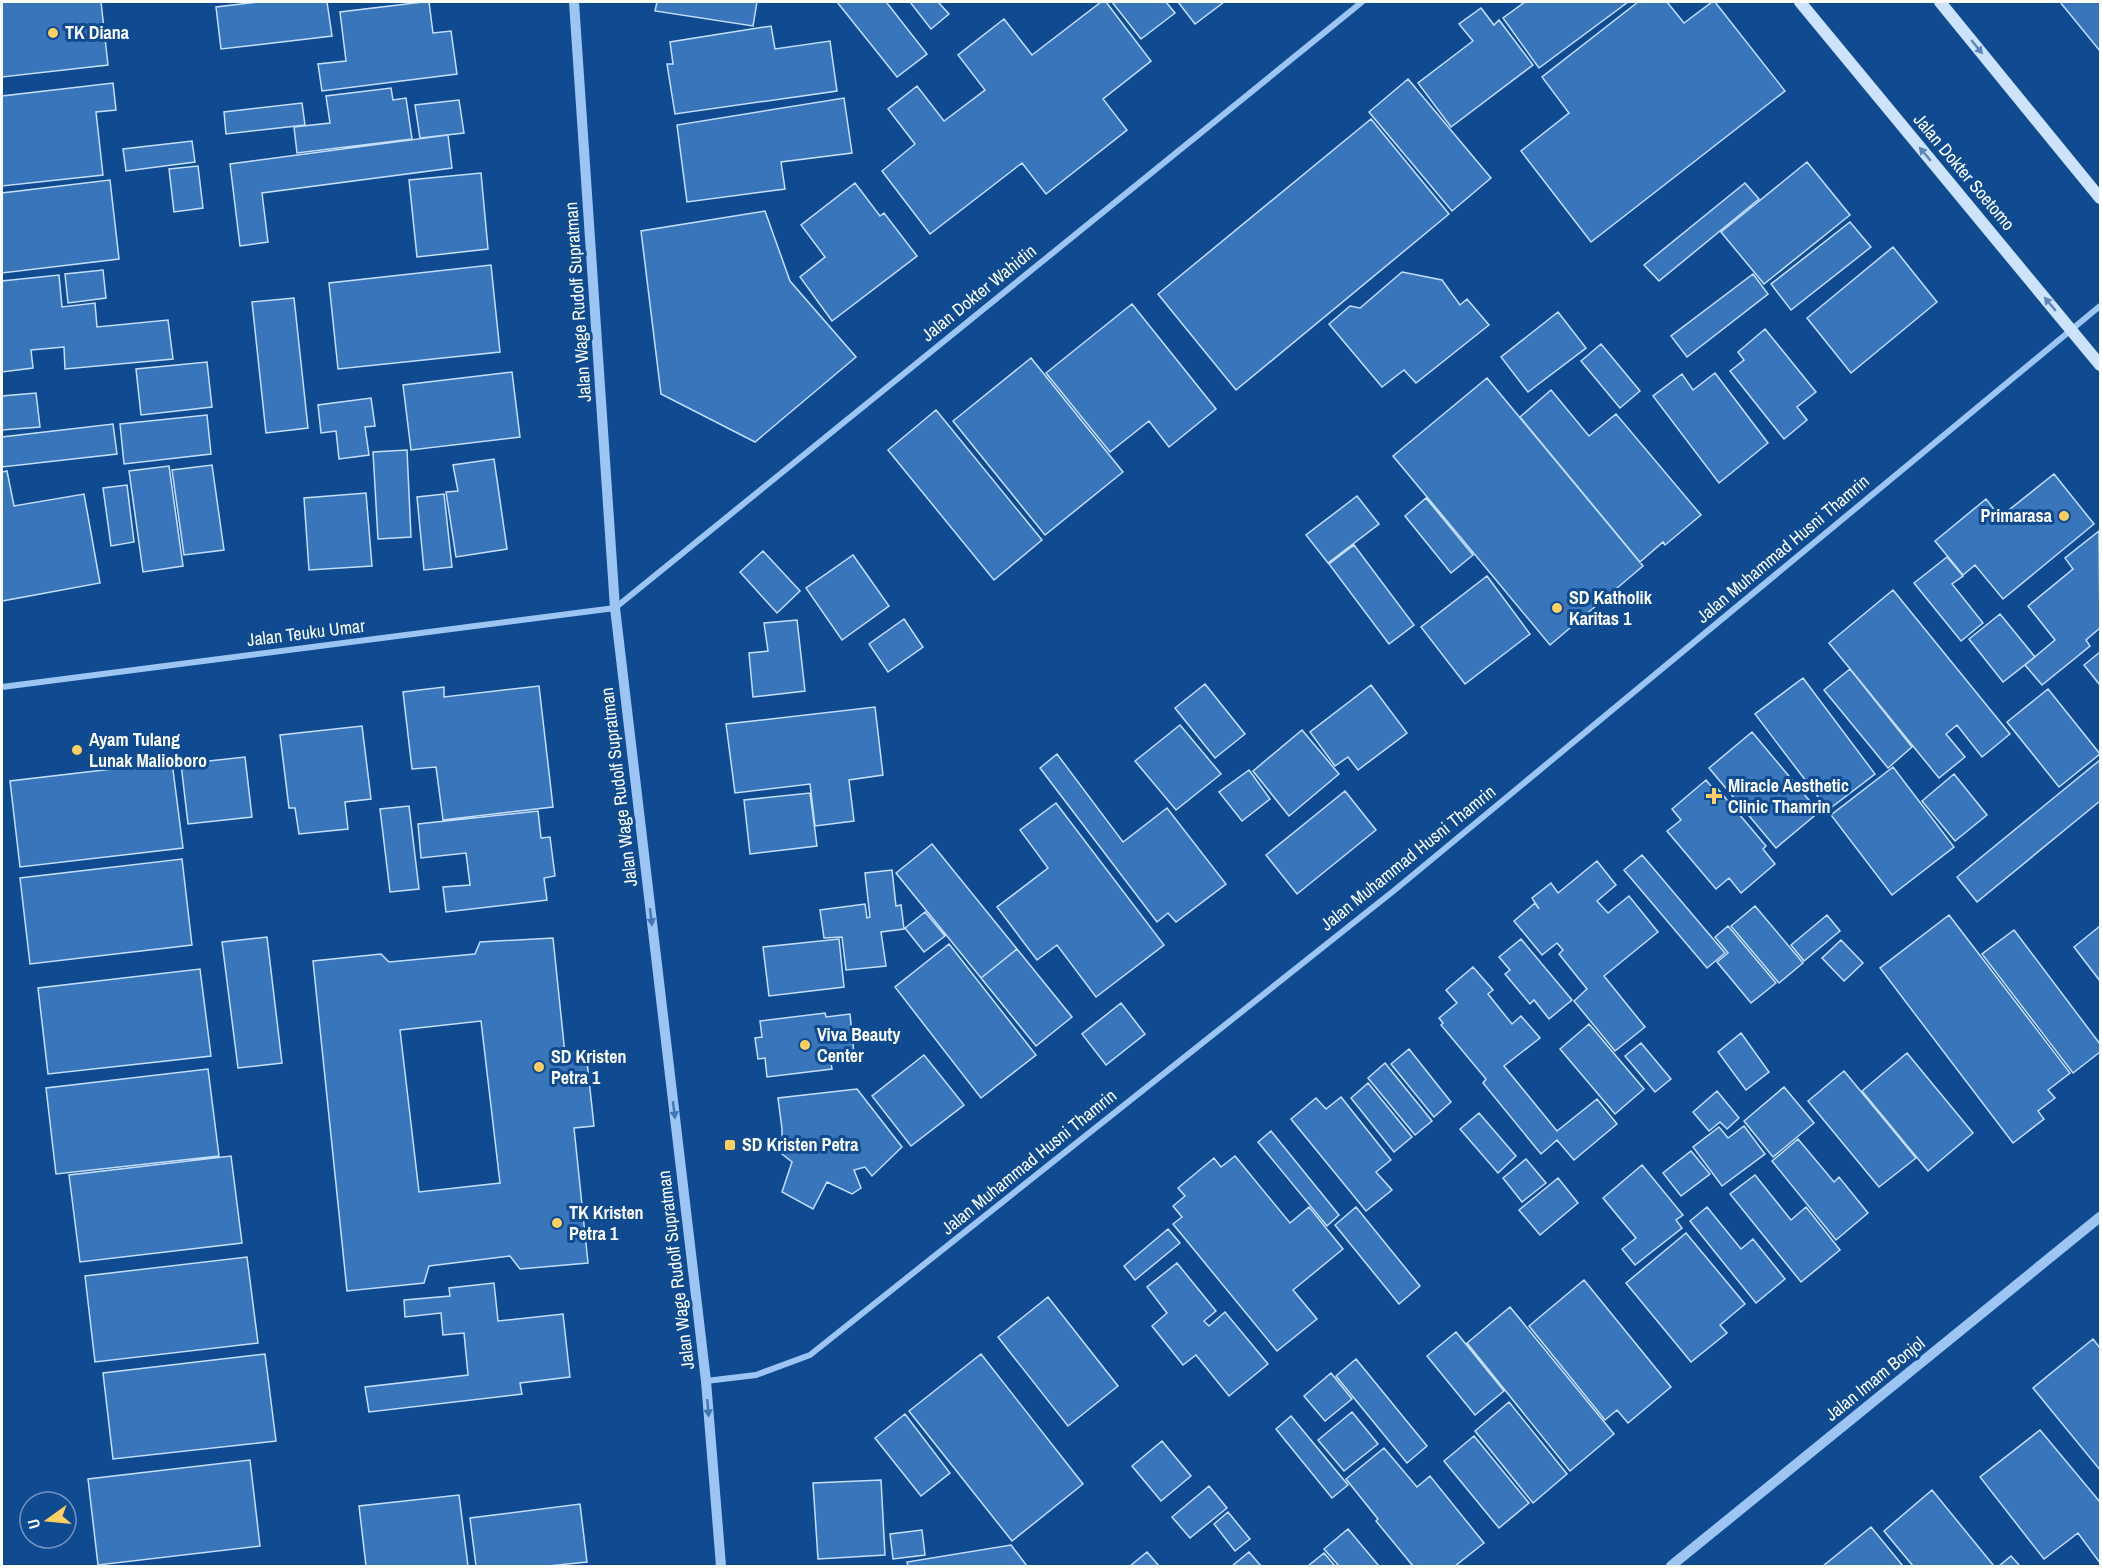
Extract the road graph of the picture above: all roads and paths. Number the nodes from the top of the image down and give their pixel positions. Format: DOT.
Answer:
graph roads {
  1 [pos="574,2"];
  2 [pos="1362,2"];
  3 [pos="1800,2"];
  4 [pos="1940,2"];
  5 [pos="2100,198"];
  6 [pos="2100,306"];
  7 [pos="2073,330"];
  8 [pos="2100,365"];
  9 [pos="615,608"];
  10 [pos="2,687"];
  11 [pos="2100,1217"];
  12 [pos="706,1381"];
  13 [pos="721,1566"];
  14 [pos="1671,1566"];
  1 -- 9 [label="street, Jalan Wage Rudolf Supratman"];
  2 -- 9 [label="street, Jalan Dokter Wahidin"];
  7 -- 3 [label="main road, Jalan Dokter Soetomo, one-way"];
  4 -- 5 [label="main road, one-way"];
  6 -- 7 [label="street, Jalan Muhammad Husni Thamrin"];
  7 -- 8 [label="main road, Jalan Dokter Soetomo"];
  7 -- 12 [label="street, Jalan Muhammad Husni Thamrin"];
  9 -- 10 [label="street, Jalan Teuku Umar"];
  9 -- 12 [label="street, Jalan Wage Rudolf Supratman, one-way"];
  11 -- 14 [label="street, Jalan Imam Bonjol"];
  12 -- 13 [label="street, Jalan Wage Rudolf Supratman, one-way"];
}
